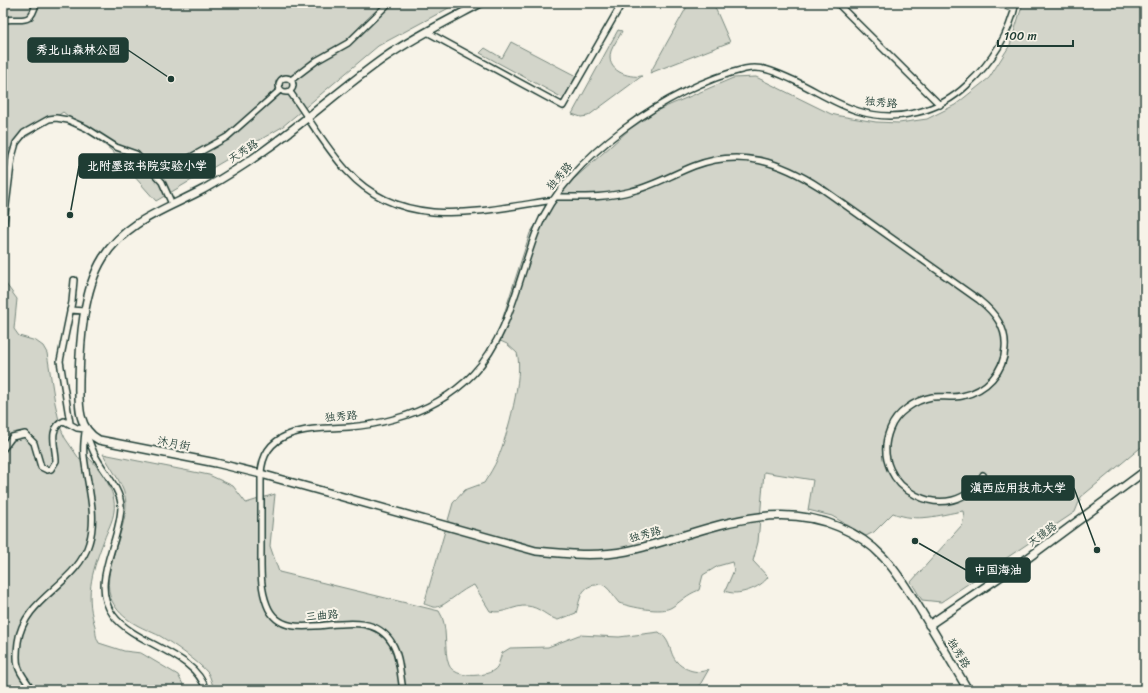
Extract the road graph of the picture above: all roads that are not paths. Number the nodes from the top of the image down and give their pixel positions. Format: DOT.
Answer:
graph roads {
  1 [pos="36,3"];
  2 [pos="389,3"];
  3 [pos="481,3"];
  4 [pos="622,3"];
  5 [pos="837,3"];
  6 [pos="999,3"];
  7 [pos="1016,3"];
  8 [pos="1014,9"];
  9 [pos="3,20"];
  10 [pos="427,32"];
  11 [pos="291,80"];
  12 [pos="280,90"];
  13 [pos="290,92"];
  14 [pos="940,105"];
  15 [pos="308,116"];
  16 [pos="157,176"];
  17 [pos="555,198"];
  18 [pos="172,204"];
  19 [pos="3,230"];
  20 [pos="74,280"];
  21 [pos="70,310"];
  22 [pos="85,311"];
  23 [pos="70,423"];
  24 [pos="85,429"];
  25 [pos="3,449"];
  26 [pos="1145,471"];
  27 [pos="261,474"];
  28 [pos="983,475"];
  29 [pos="929,625"];
  30 [pos="32,690"];
  31 [pos="206,690"];
  32 [pos="403,690"];
  33 [pos="968,690"];
  1 -- 9 [label="street"];
  2 -- 11 [label="street"];
  3 -- 10 [label="main road, 天秀路"];
  4 -- 10 [label="street"];
  5 -- 14 [label="street"];
  6 -- 8 [label="street"];
  7 -- 8 [label="street, 独秀路"];
  8 -- 14 [label="street, 独秀路"];
  10 -- 15 [label="main road, 天秀路"];
  11 -- 12 [label="street"];
  11 -- 13 [label="street"];
  12 -- 13 [label="street"];
  12 -- 16 [label="street"];
  13 -- 15 [label="street"];
  14 -- 17 [label="street, 独秀路"];
  15 -- 17 [label="street"];
  15 -- 18 [label="main road, 天秀路"];
  16 -- 18 [label="street"];
  16 -- 19 [label="street"];
  17 -- 27 [label="street, 独秀路"];
  17 -- 28 [label="street"];
  18 -- 22 [label="main road, 天秀路"];
  20 -- 21 [label="street"];
  21 -- 22 [label="street"];
  21 -- 23 [label="street"];
  22 -- 24 [label="main road, 天秀路"];
  23 -- 24 [label="street"];
  23 -- 25 [label="street"];
  24 -- 27 [label="main road, 沐月街"];
  24 -- 30 [label="street"];
  24 -- 31 [label="street"];
  26 -- 29 [label="main road, 天镜路"];
  27 -- 29 [label="main road, 独秀路"];
  27 -- 32 [label="street, 三曲路"];
  29 -- 33 [label="main road, 独秀路"];
}
